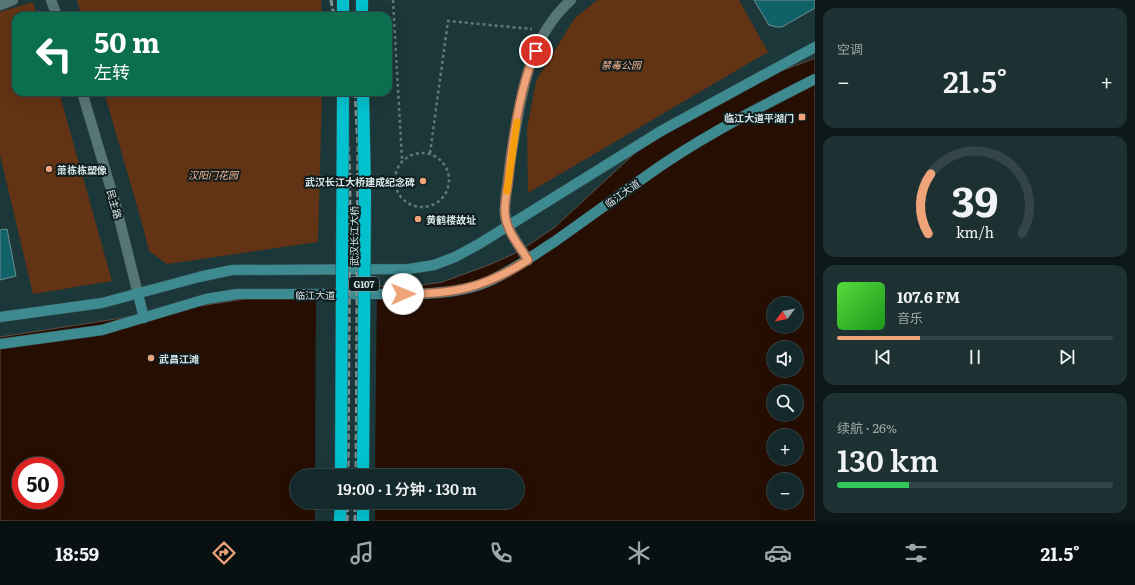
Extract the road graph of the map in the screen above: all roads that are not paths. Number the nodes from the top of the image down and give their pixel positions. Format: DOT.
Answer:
graph roads {
  1 [pos="13,0"];
  2 [pos="51,0"];
  3 [pos="343,0"];
  4 [pos="362,0"];
  5 [pos="571,0"];
  6 [pos="0,5"];
  7 [pos="56,12"];
  8 [pos="343,12"];
  9 [pos="362,12"];
  10 [pos="815,47"];
  11 [pos="815,79"];
  12 [pos="83,96"];
  13 [pos="343,96"];
  14 [pos="363,96"];
  15 [pos="507,227"];
  16 [pos="528,260"];
  17 [pos="138,294"];
  18 [pos="0,317"];
  19 [pos="144,318"];
  20 [pos="0,344"];
  21 [pos="341,469"];
  22 [pos="363,469"];
  23 [pos="341,509"];
  24 [pos="363,509"];
  25 [pos="340,521"];
  26 [pos="363,521"];
  1 -- 6 [label="street"];
  2 -- 7 [label="street"];
  3 -- 8 [label="highway, bridge"];
  4 -- 9 [label="highway"];
  5 -- 15 [label="street"];
  10 -- 15 [label="main road"];
  11 -- 16 [label="main road, 临江大道"];
  12 -- 17 [label="street, 民主路"];
  13 -- 21 [label="highway, 武汉长江大桥 / G107, bridge"];
  14 -- 22 [label="highway, 武汉长江大桥 / G107, bridge"];
  15 -- 16 [label="street"];
  15 -- 17 [label="main road"];
  16 -- 19 [label="main road, 临江大道"];
  17 -- 18 [label="main road"];
  17 -- 19 [label="main road, 民主路"];
  19 -- 20 [label="main road, 临江大道"];
  23 -- 25 [label="highway"];
  24 -- 26 [label="highway"];
}
